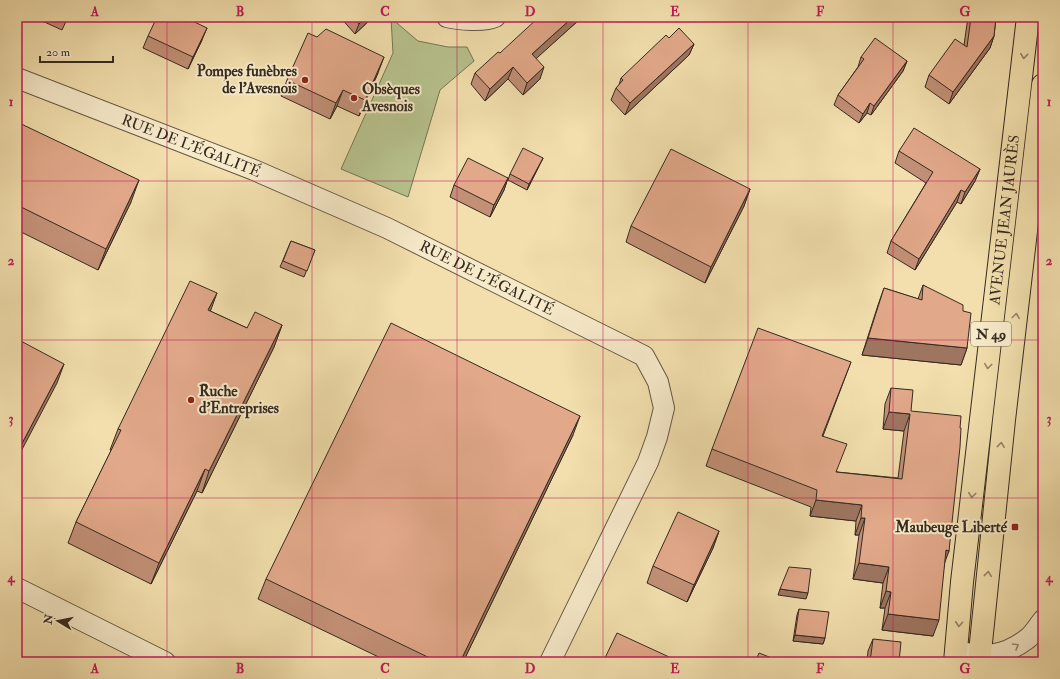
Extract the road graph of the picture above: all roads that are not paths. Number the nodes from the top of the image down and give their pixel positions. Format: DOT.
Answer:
graph roads {
  1 [pos="447,17"];
  2 [pos="1028,17"];
  3 [pos="494,18"];
  4 [pos="17,78"];
  5 [pos="1043,85"];
  6 [pos="17,588"];
  7 [pos="1043,620"];
  8 [pos="139,656"];
  9 [pos="956,657"];
  10 [pos="979,658"];
  11 [pos="165,662"];
  12 [pos="550,662"];
  1 -- 3 [label="street"];
  2 -- 9 [label="main road, AVENUE JEAN JAURÈS / N 49, one-way"];
  4 -- 12 [label="street, RUE DE L'ÉGALITÉ"];
  10 -- 5 [label="main road, AVENUE JEAN JAURÈS / N 49, one-way"];
  6 -- 8 [label="street"];
  10 -- 7 [label="street, one-way"];
  8 -- 11 [label="street"];
  9 -- 10 [label="street"];
}
